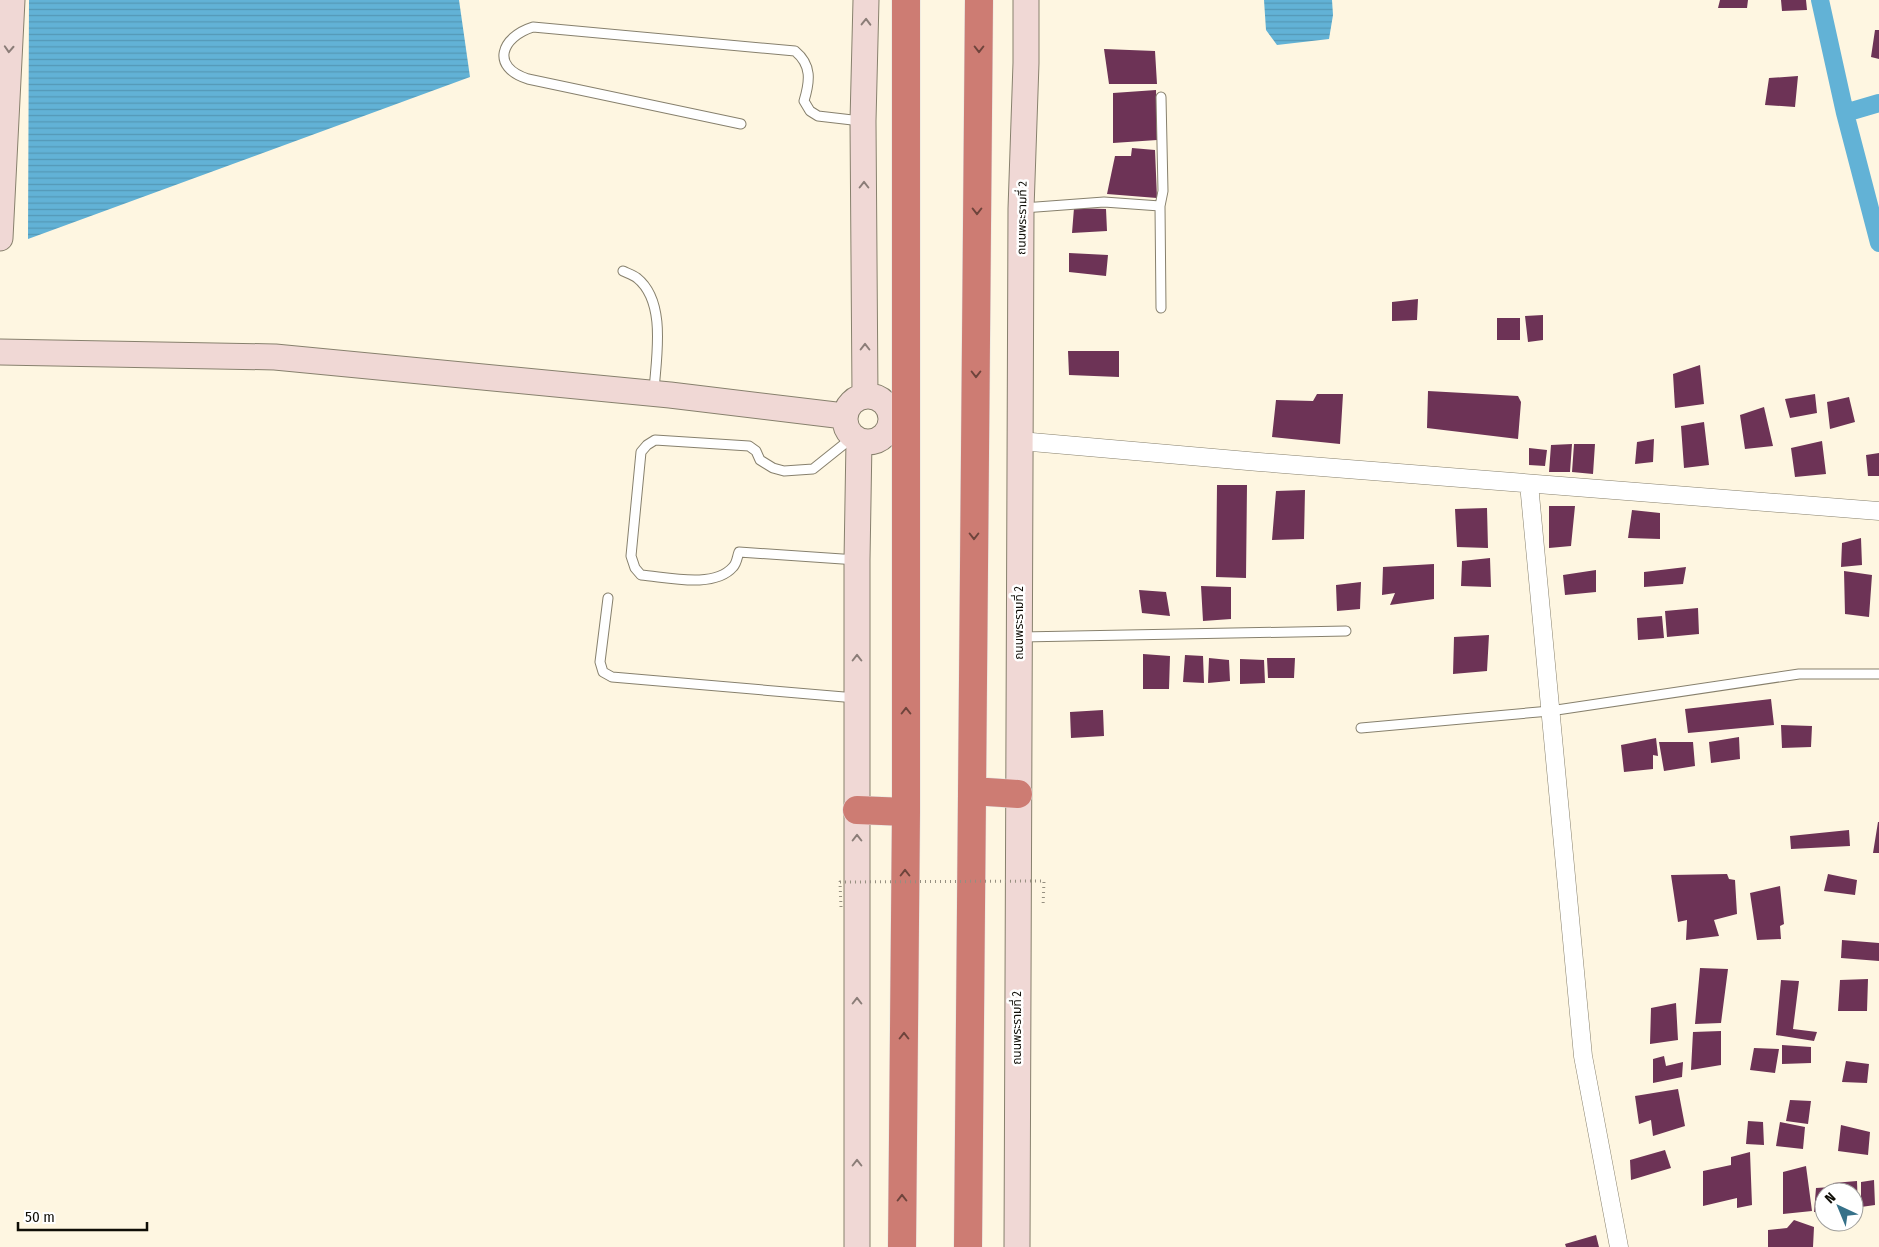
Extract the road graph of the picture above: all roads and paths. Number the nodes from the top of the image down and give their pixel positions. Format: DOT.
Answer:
graph roads {
  1 [pos="12,0"];
  2 [pos="866,0"];
  3 [pos="906,0"];
  4 [pos="979,0"];
  5 [pos="1026,0"];
  6 [pos="1161,97"];
  7 [pos="864,121"];
  8 [pos="741,124"];
  9 [pos="1160,206"];
  10 [pos="1021,209"];
  11 [pos="0,238"];
  12 [pos="623,270"];
  13 [pos="1161,308"];
  14 [pos="0,352"];
  15 [pos="654,394"];
  16 [pos="865,396"];
  17 [pos="898,413"];
  18 [pos="852,432"];
  19 [pos="1020,441"];
  20 [pos="1529,484"];
  21 [pos="1879,511"];
  22 [pos="857,560"];
  23 [pos="608,598"];
  24 [pos="1346,631"];
  25 [pos="1019,638"];
  26 [pos="1879,674"];
  27 [pos="857,698"];
  28 [pos="1550,711"];
  29 [pos="1361,728"];
  30 [pos="972,791"];
  31 [pos="1018,794"];
  32 [pos="857,810"];
  33 [pos="906,812"];
  34 [pos="840,906"];
  35 [pos="1043,907"];
  36 [pos="857,1247"];
  37 [pos="902,1247"];
  38 [pos="968,1247"];
  39 [pos="1017,1247"];
  40 [pos="1619,1247"];
  1 -- 11 [label="main road, one-way"];
  7 -- 2 [label="main road, one-way"];
  3 -- 17 [label="highway"];
  4 -- 30 [label="highway, one-way"];
  5 -- 10 [label="main road, ถนนพระรามที่ 2"];
  6 -- 9 [label="lane"];
  7 -- 8 [label="lane"];
  16 -- 7 [label="main road, one-way"];
  9 -- 10 [label="lane"];
  9 -- 13 [label="lane"];
  10 -- 19 [label="main road, ถนนพระรามที่ 2"];
  12 -- 15 [label="lane"];
  14 -- 15 [label="main road"];
  15 -- 18 [label="main road"];
  16 -- 17 [label="main road"];
  16 -- 18 [label="main road"];
  17 -- 18 [label="main road"];
  33 -- 17 [label="highway, one-way"];
  18 -- 22 [label="main road"];
  18 -- 22 [label="lane"];
  19 -- 20 [label="street"];
  19 -- 25 [label="main road, ถนนพระรามที่ 2"];
  20 -- 21 [label="street"];
  20 -- 28 [label="street"];
  27 -- 22 [label="main road, one-way"];
  23 -- 27 [label="lane"];
  24 -- 25 [label="lane"];
  25 -- 31 [label="main road, ถนนพระรามที่ 2"];
  26 -- 28 [label="lane"];
  27 -- 32 [label="main road"];
  28 -- 29 [label="lane"];
  28 -- 40 [label="street"];
  30 -- 31 [label="highway"];
  30 -- 38 [label="highway"];
  31 -- 39 [label="main road, ถนนพระรามที่ 2"];
  32 -- 33 [label="highway"];
  36 -- 32 [label="main road, one-way"];
  37 -- 33 [label="highway, one-way"];
  34 -- 35 [label="path, bridge"];
}
